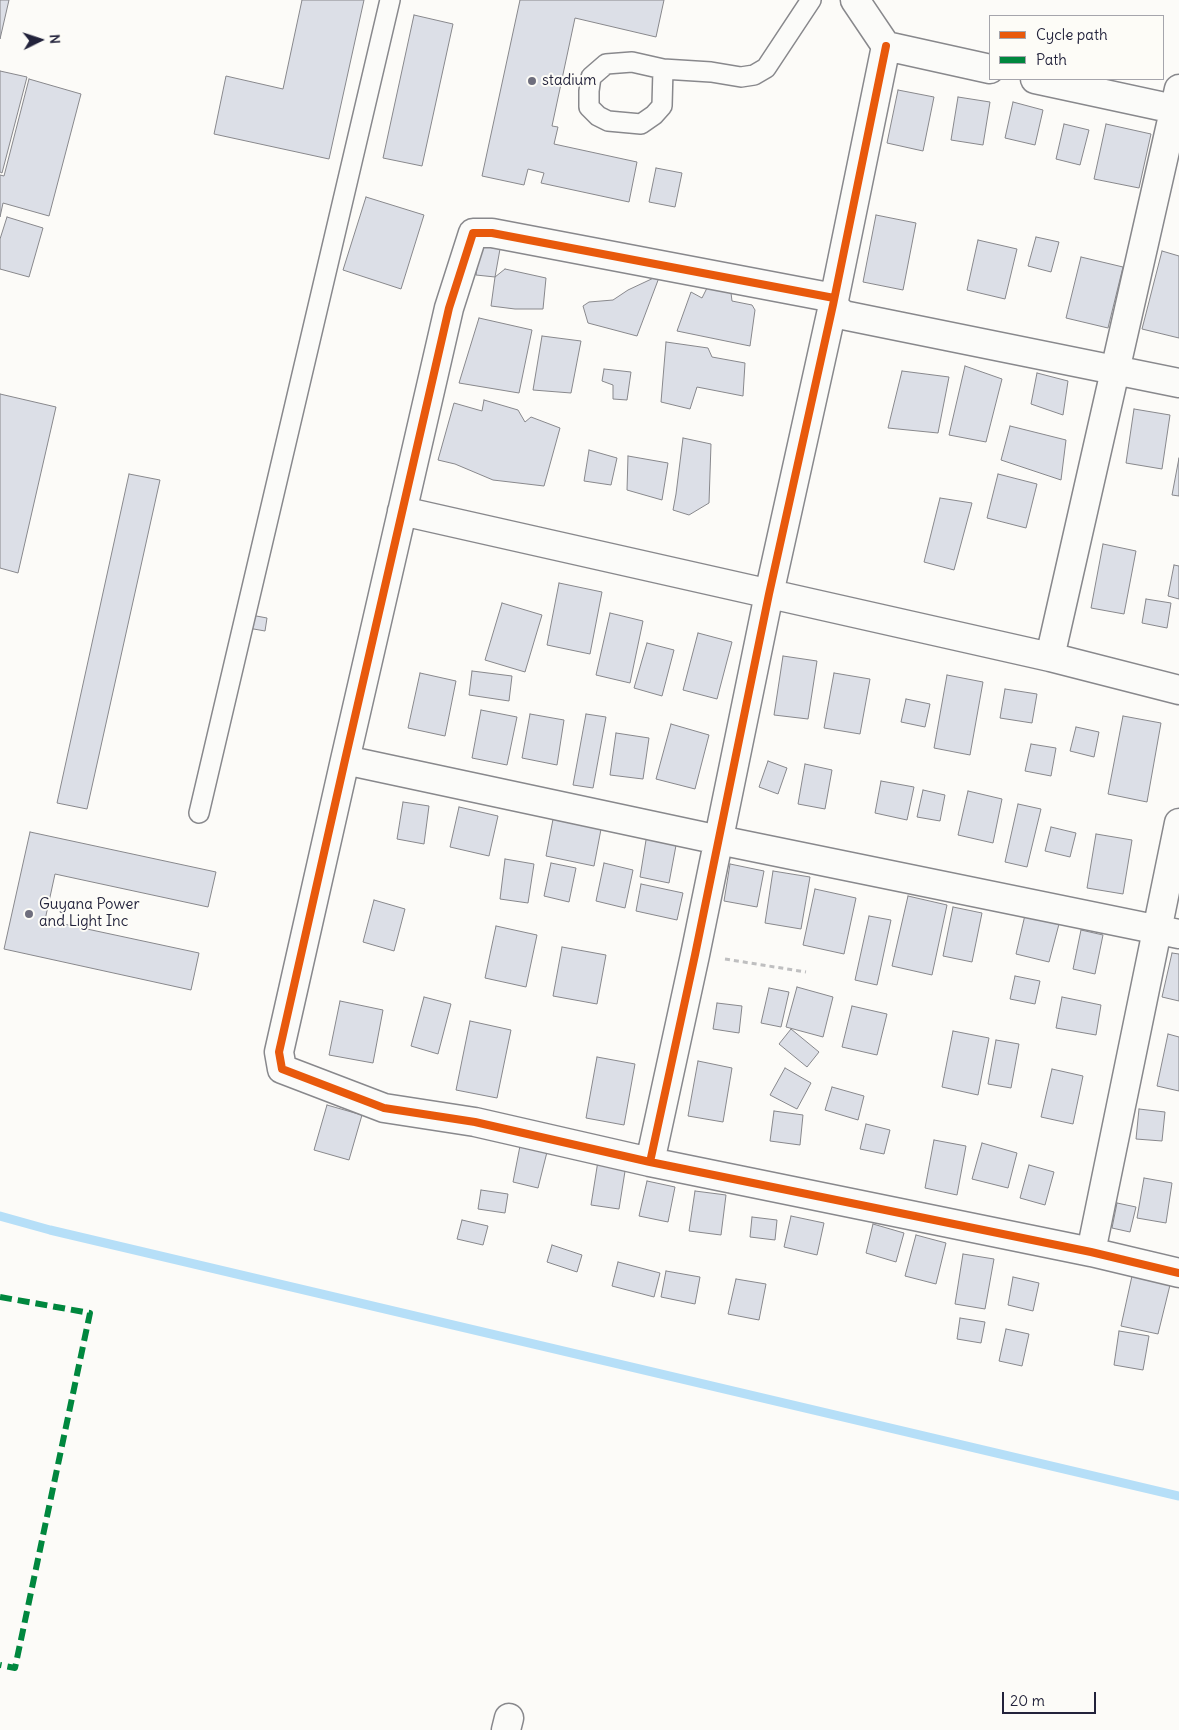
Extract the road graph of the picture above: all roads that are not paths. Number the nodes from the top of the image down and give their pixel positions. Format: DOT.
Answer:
graph roads {
  1 [pos="390,0"];
  2 [pos="811,0"];
  3 [pos="855,0"];
  4 [pos="886,46"];
  5 [pos="663,69"];
  6 [pos="989,69"];
  7 [pos="1041,80"];
  8 [pos="1178,103"];
  9 [pos="834,301"];
  10 [pos="1116,370"];
  11 [pos="1179,383"];
  12 [pos="402,512"];
  13 [pos="769,594"];
  14 [pos="1050,657"];
  15 [pos="1179,690"];
  16 [pos="345,760"];
  17 [pos="199,813"];
  18 [pos="1179,823"];
  19 [pos="719,840"];
  20 [pos="1168,932"];
  21 [pos="650,1162"];
  22 [pos="1091,1252"];
  23 [pos="1179,1273"];
  1 -- 17 [label="lane"];
  2 -- 5 [label="lane"];
  3 -- 4 [label="street"];
  4 -- 6 [label="street"];
  4 -- 9 [label="street"];
  7 -- 8 [label="street"];
  8 -- 10 [label="street"];
  9 -- 10 [label="street"];
  9 -- 12 [label="street"];
  9 -- 13 [label="street"];
  10 -- 11 [label="street"];
  10 -- 14 [label="street"];
  12 -- 13 [label="street"];
  12 -- 16 [label="street"];
  13 -- 14 [label="street"];
  13 -- 19 [label="street"];
  14 -- 15 [label="street"];
  16 -- 19 [label="street"];
  16 -- 21 [label="street"];
  18 -- 20 [label="street"];
  19 -- 20 [label="street"];
  19 -- 21 [label="street"];
  20 -- 22 [label="street"];
  21 -- 22 [label="street"];
  22 -- 23 [label="street"];
}
